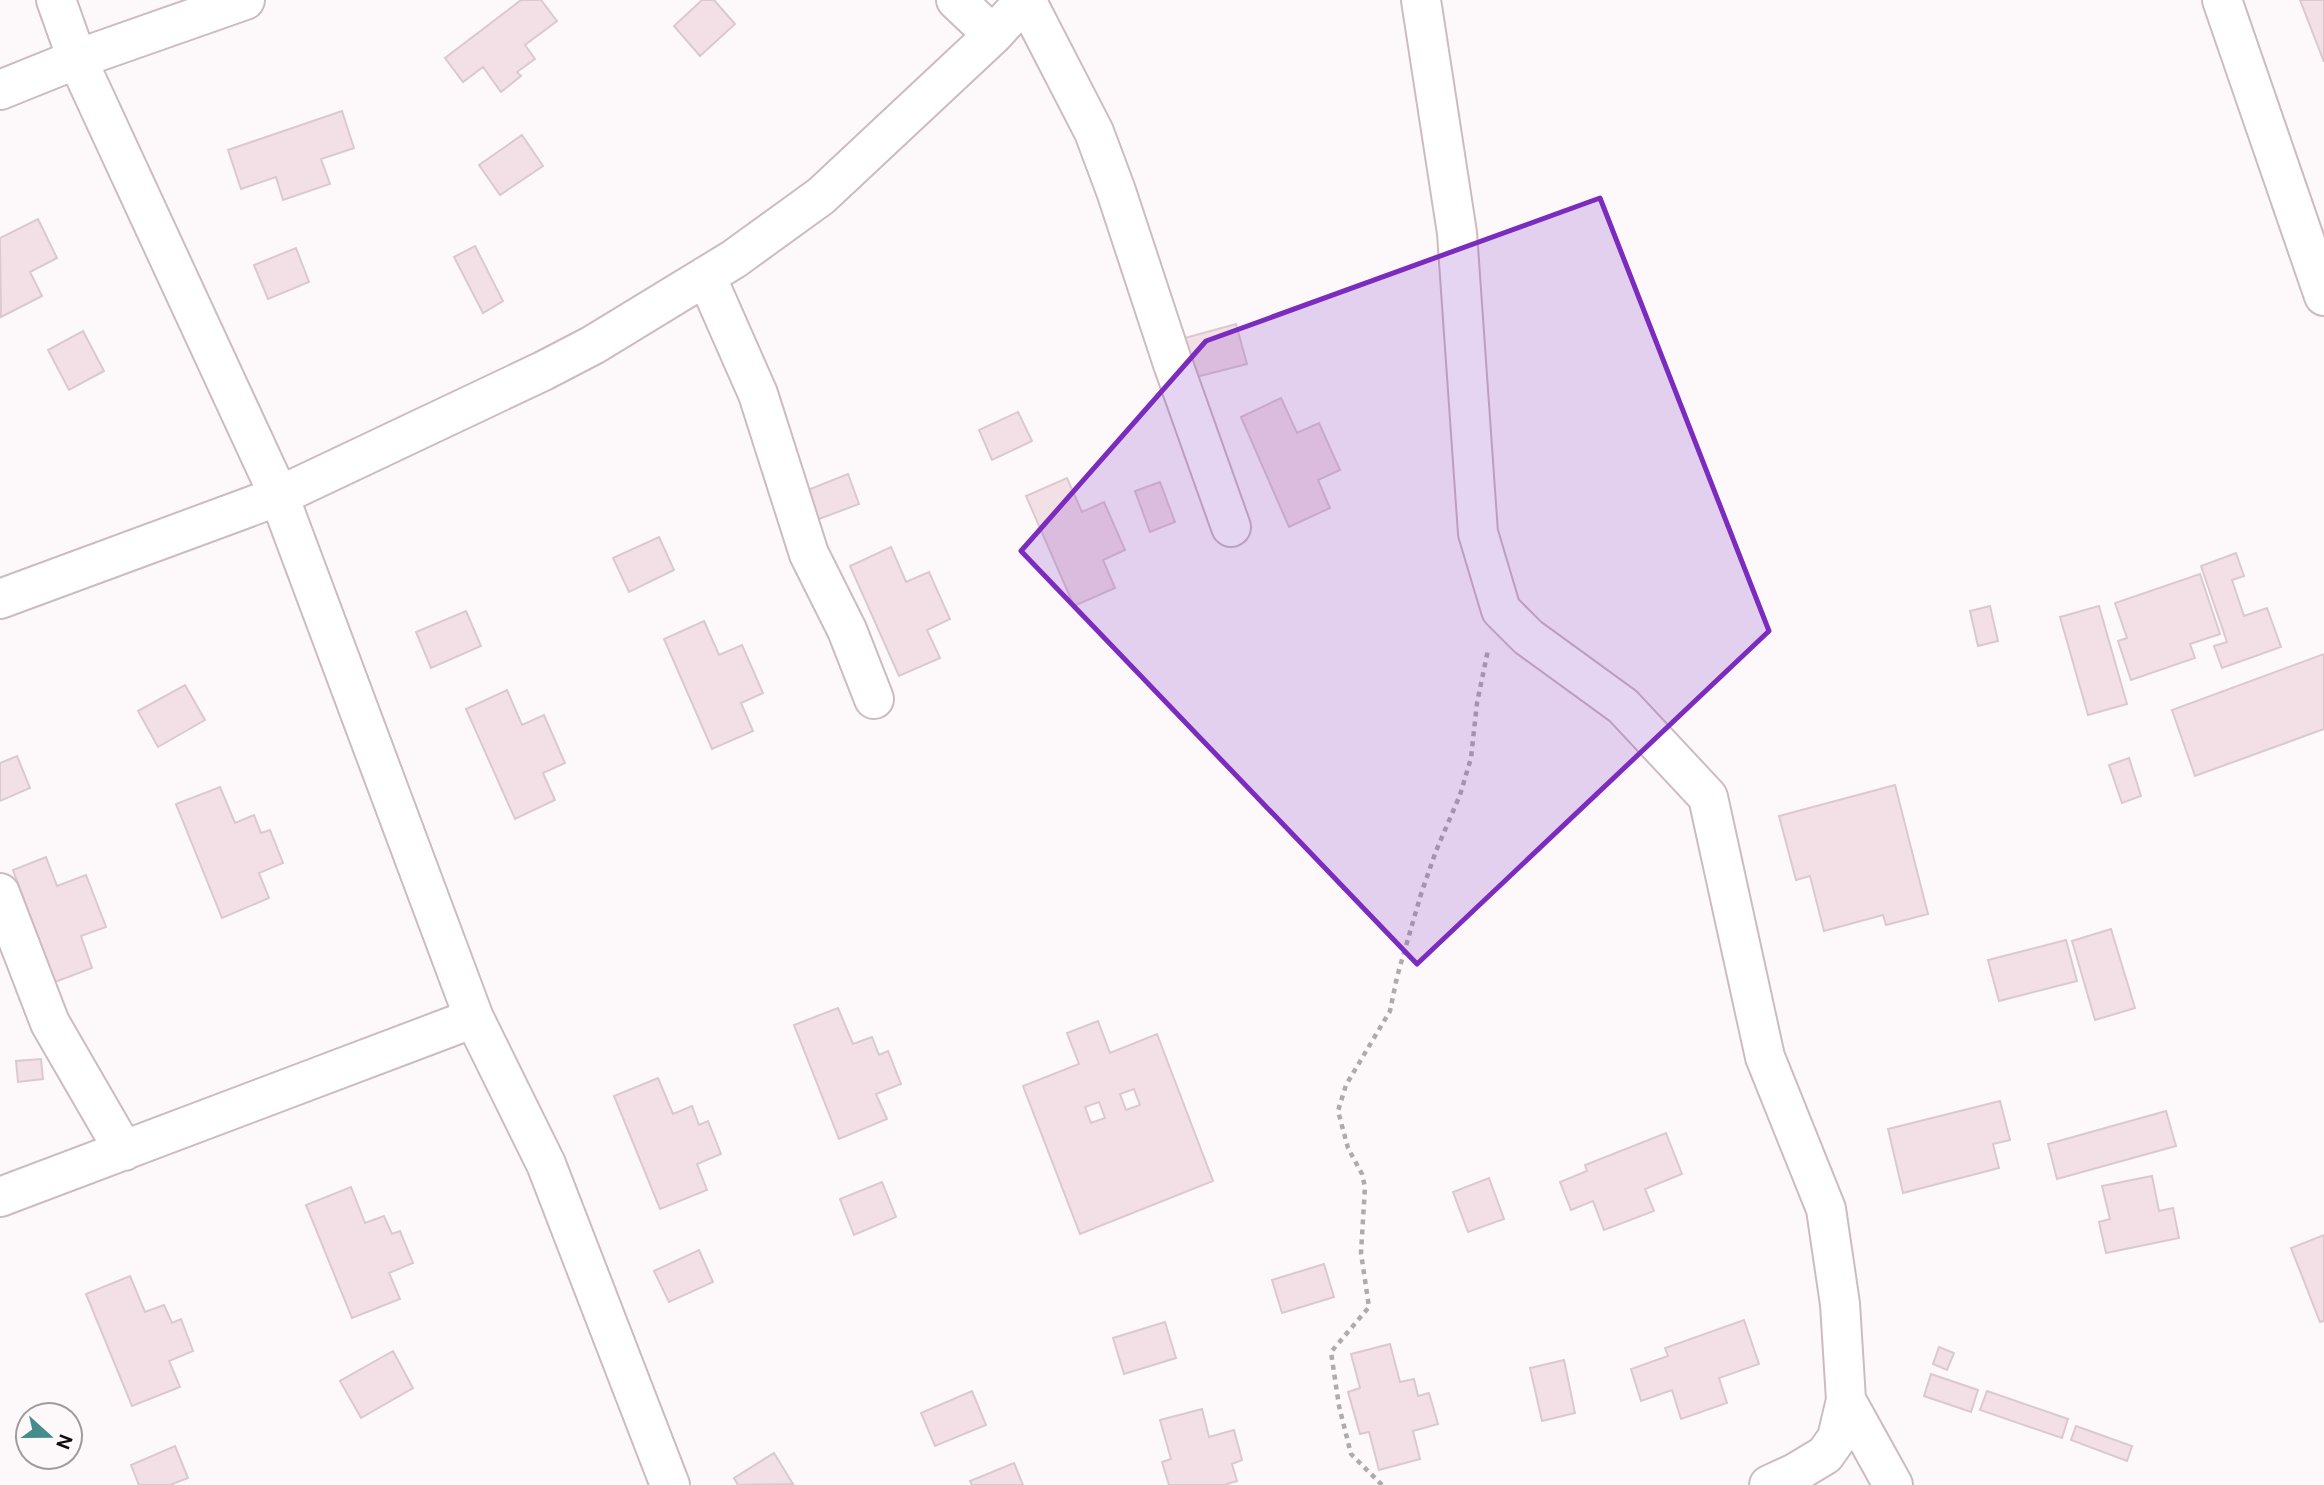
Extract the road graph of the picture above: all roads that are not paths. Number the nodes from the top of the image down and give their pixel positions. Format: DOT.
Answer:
graph roads {
  1 [pos="56,0"];
  2 [pos="245,0"];
  3 [pos="956,0"];
  4 [pos="1026,0"];
  5 [pos="1421,0"];
  6 [pos="2222,0"];
  7 [pos="993,35"];
  8 [pos="78,59"];
  9 [pos="0,90"];
  10 [pos="2306,196"];
  11 [pos="706,276"];
  12 [pos="2324,296"];
  13 [pos="278,496"];
  14 [pos="1231,527"];
  15 [pos="0,599"];
  16 [pos="874,699"];
  17 [pos="0,893"];
  18 [pos="474,1018"];
  19 [pos="124,1151"];
  20 [pos="0,1197"];
  21 [pos="1846,1400"];
  22 [pos="670,1485"];
  23 [pos="1769,1485"];
  24 [pos="1894,1485"];
  1 -- 8 [label="street"];
  2 -- 8 [label="street"];
  3 -- 7 [label="street"];
  4 -- 7 [label="street"];
  4 -- 14 [label="street"];
  5 -- 21 [label="street"];
  6 -- 10 [label="street"];
  7 -- 11 [label="street"];
  8 -- 9 [label="street"];
  8 -- 13 [label="street"];
  10 -- 12 [label="street"];
  11 -- 13 [label="street"];
  11 -- 16 [label="street"];
  13 -- 15 [label="street"];
  13 -- 18 [label="street"];
  17 -- 19 [label="street"];
  18 -- 19 [label="street"];
  18 -- 22 [label="street"];
  19 -- 20 [label="street"];
  21 -- 23 [label="street"];
  21 -- 24 [label="street"];
}
